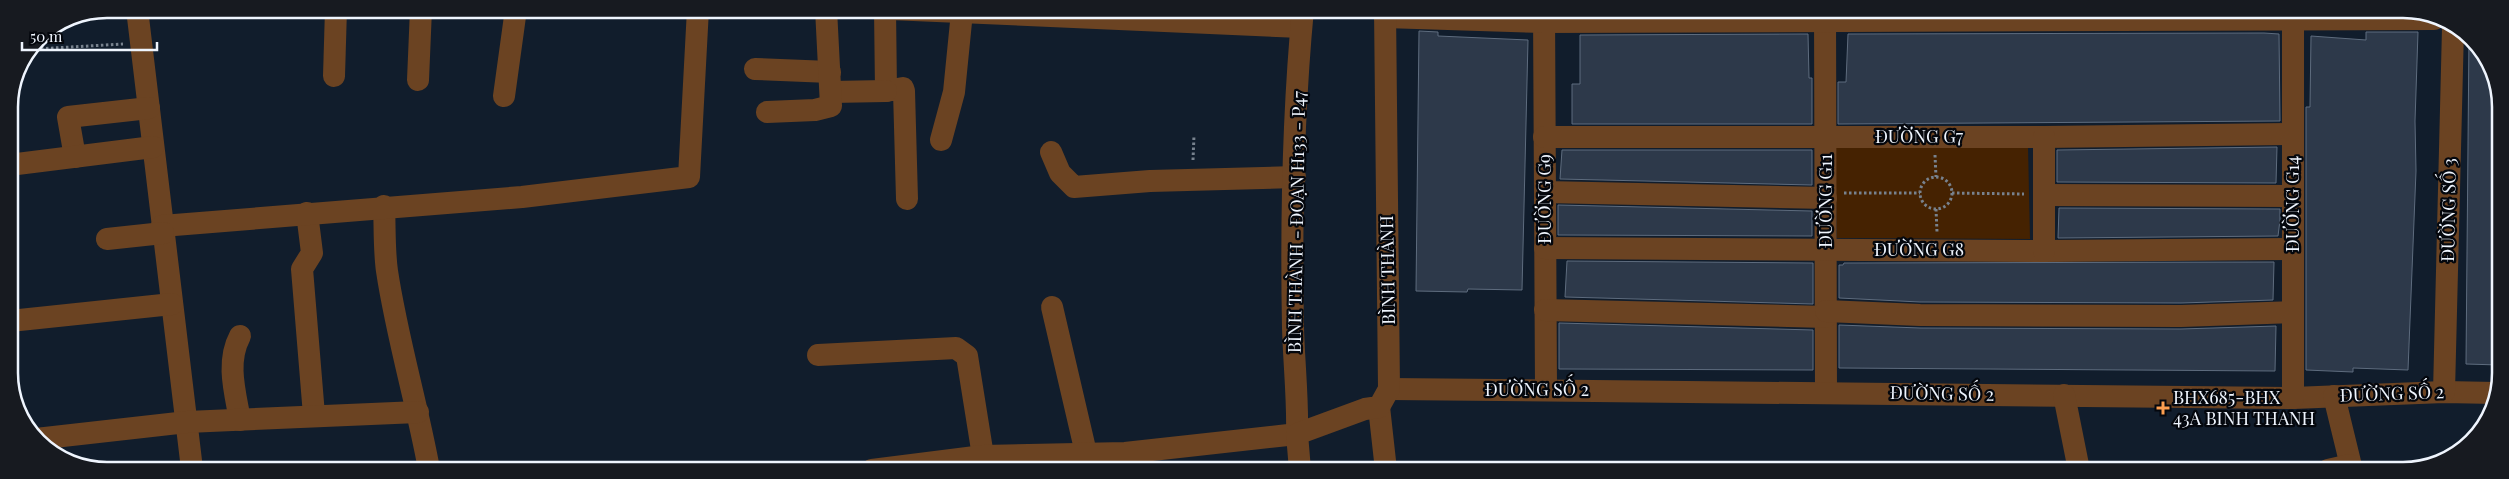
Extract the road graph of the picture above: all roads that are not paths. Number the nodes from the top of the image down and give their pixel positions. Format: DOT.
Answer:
graph roads {
  1 [pos="138,18"];
  2 [pos="336,18"];
  3 [pos="421,18"];
  4 [pos="515,18"];
  5 [pos="697,18"];
  6 [pos="826,18"];
  7 [pos="885,18"];
  8 [pos="961,18"];
  9 [pos="1302,18"];
  10 [pos="1385,18"];
  11 [pos="1544,18"];
  12 [pos="1825,18"];
  13 [pos="2293,18"];
  14 [pos="2453,33"];
  15 [pos="755,69"];
  16 [pos="334,76"];
  17 [pos="418,80"];
  18 [pos="830,82"];
  19 [pos="886,91"];
  20 [pos="504,96"];
  21 [pos="149,108"];
  22 [pos="767,112"];
  23 [pos="2293,134"];
  24 [pos="1544,137"];
  25 [pos="1826,137"];
  26 [pos="2044,137"];
  27 [pos="941,140"];
  28 [pos="154,147"];
  29 [pos="1051,152"];
  30 [pos="75,157"];
  31 [pos="18,164"];
  32 [pos="1294,177"];
  33 [pos="1545,192"];
  34 [pos="1826,195"];
  35 [pos="2044,195"];
  36 [pos="2293,196"];
  37 [pos="908,199"];
  38 [pos="384,206"];
  39 [pos="307,213"];
  40 [pos="163,229"];
  41 [pos="108,239"];
  42 [pos="1545,248"];
  43 [pos="2293,249"];
  44 [pos="1826,250"];
  45 [pos="2044,251"];
  46 [pos="172,304"];
  47 [pos="1052,307"];
  48 [pos="1545,310"];
  49 [pos="2293,312"];
  50 [pos="1826,314"];
  51 [pos="18,320"];
  52 [pos="240,336"];
  53 [pos="818,354"];
  54 [pos="1546,389"];
  55 [pos="2444,392"];
  56 [pos="1826,393"];
  57 [pos="2489,393"];
  58 [pos="2064,395"];
  59 [pos="2334,396"];
  60 [pos="1384,398"];
  61 [pos="2293,398"];
  62 [pos="418,412"];
  63 [pos="314,415"];
  64 [pos="240,420"];
  65 [pos="187,422"];
  66 [pos="1297,434"];
  67 [pos="48,439"];
  68 [pos="1086,453"];
  69 [pos="970,461"];
  70 [pos="1126,461"];
  71 [pos="191,462"];
  72 [pos="427,462"];
  73 [pos="1056,462"];
  74 [pos="1299,462"];
  75 [pos="1386,462"];
  76 [pos="2078,462"];
  77 [pos="2350,462"];
  1 -- 21 [label="street"];
  2 -- 16 [label="street"];
  3 -- 17 [label="street"];
  4 -- 20 [label="street"];
  5 -- 38 [label="street"];
  6 -- 18 [label="street"];
  7 -- 19 [label="street"];
  8 -- 27 [label="street"];
  9 -- 32 [label="street, BÌNH THÀNH - ĐOẠN H133 - P47"];
  10 -- 60 [label="street, BÌNH THÀNH"];
  11 -- 24 [label="street, ĐƯỜNG G9"];
  12 -- 25 [label="street, ĐƯỜNG G11"];
  13 -- 23 [label="street, ĐƯỜNG G14"];
  14 -- 55 [label="street, ĐƯỜNG SỐ 3"];
  15 -- 18 [label="street"];
  18 -- 19 [label="street"];
  18 -- 22 [label="street"];
  19 -- 37 [label="street"];
  21 -- 28 [label="street"];
  21 -- 30 [label="street"];
  23 -- 26 [label="street, ĐƯỜNG G7"];
  23 -- 36 [label="street, ĐƯỜNG G14"];
  24 -- 25 [label="street, ĐƯỜNG G7"];
  24 -- 33 [label="street, ĐƯỜNG G9"];
  25 -- 26 [label="street, ĐƯỜNG G7"];
  25 -- 34 [label="street, ĐƯỜNG G11"];
  26 -- 35 [label="street"];
  28 -- 30 [label="street"];
  28 -- 40 [label="street"];
  29 -- 32 [label="street"];
  30 -- 31 [label="street"];
  32 -- 66 [label="street, BÌNH THÀNH - ĐOẠN H133 - P47"];
  33 -- 34 [label="street"];
  33 -- 42 [label="street, ĐƯỜNG G9"];
  34 -- 44 [label="street, ĐƯỜNG G11"];
  35 -- 36 [label="street"];
  35 -- 45 [label="street"];
  36 -- 43 [label="street, ĐƯỜNG G14"];
  38 -- 39 [label="street"];
  38 -- 62 [label="street"];
  39 -- 40 [label="street"];
  39 -- 63 [label="street"];
  40 -- 41 [label="street"];
  40 -- 46 [label="street"];
  42 -- 44 [label="street, ĐƯỜNG G8"];
  42 -- 48 [label="street, ĐƯỜNG G9"];
  43 -- 45 [label="street, ĐƯỜNG G8"];
  43 -- 49 [label="street, ĐƯỜNG G14"];
  44 -- 45 [label="street, ĐƯỜNG G8"];
  44 -- 50 [label="street, ĐƯỜNG G11"];
  46 -- 51 [label="street"];
  46 -- 65 [label="street"];
  47 -- 68 [label="street"];
  48 -- 50 [label="street"];
  48 -- 54 [label="street, ĐƯỜNG G9"];
  49 -- 50 [label="street"];
  49 -- 61 [label="street, ĐƯỜNG G14"];
  50 -- 56 [label="street, ĐƯỜNG G11"];
  52 -- 64 [label="street"];
  53 -- 69 [label="street"];
  54 -- 56 [label="street, ĐƯỜNG SỐ 2"];
  54 -- 60 [label="street, ĐƯỜNG SỐ 2"];
  55 -- 57 [label="street, ĐƯỜNG SỐ 2"];
  55 -- 59 [label="street, ĐƯỜNG SỐ 2"];
  56 -- 58 [label="street, ĐƯỜNG SỐ 2"];
  58 -- 61 [label="street, ĐƯỜNG SỐ 2"];
  58 -- 76 [label="street"];
  59 -- 61 [label="street, ĐƯỜNG SỐ 2"];
  59 -- 77 [label="street"];
  60 -- 66 [label="street"];
  60 -- 75 [label="street, BÌNH THÀNH"];
  62 -- 63 [label="street"];
  62 -- 72 [label="street"];
  63 -- 64 [label="street"];
  64 -- 65 [label="street"];
  65 -- 67 [label="street"];
  65 -- 71 [label="street"];
  66 -- 70 [label="street"];
  66 -- 74 [label="street"];
  68 -- 70 [label="street"];
  68 -- 73 [label="street"];
  69 -- 73 [label="street"];
}
